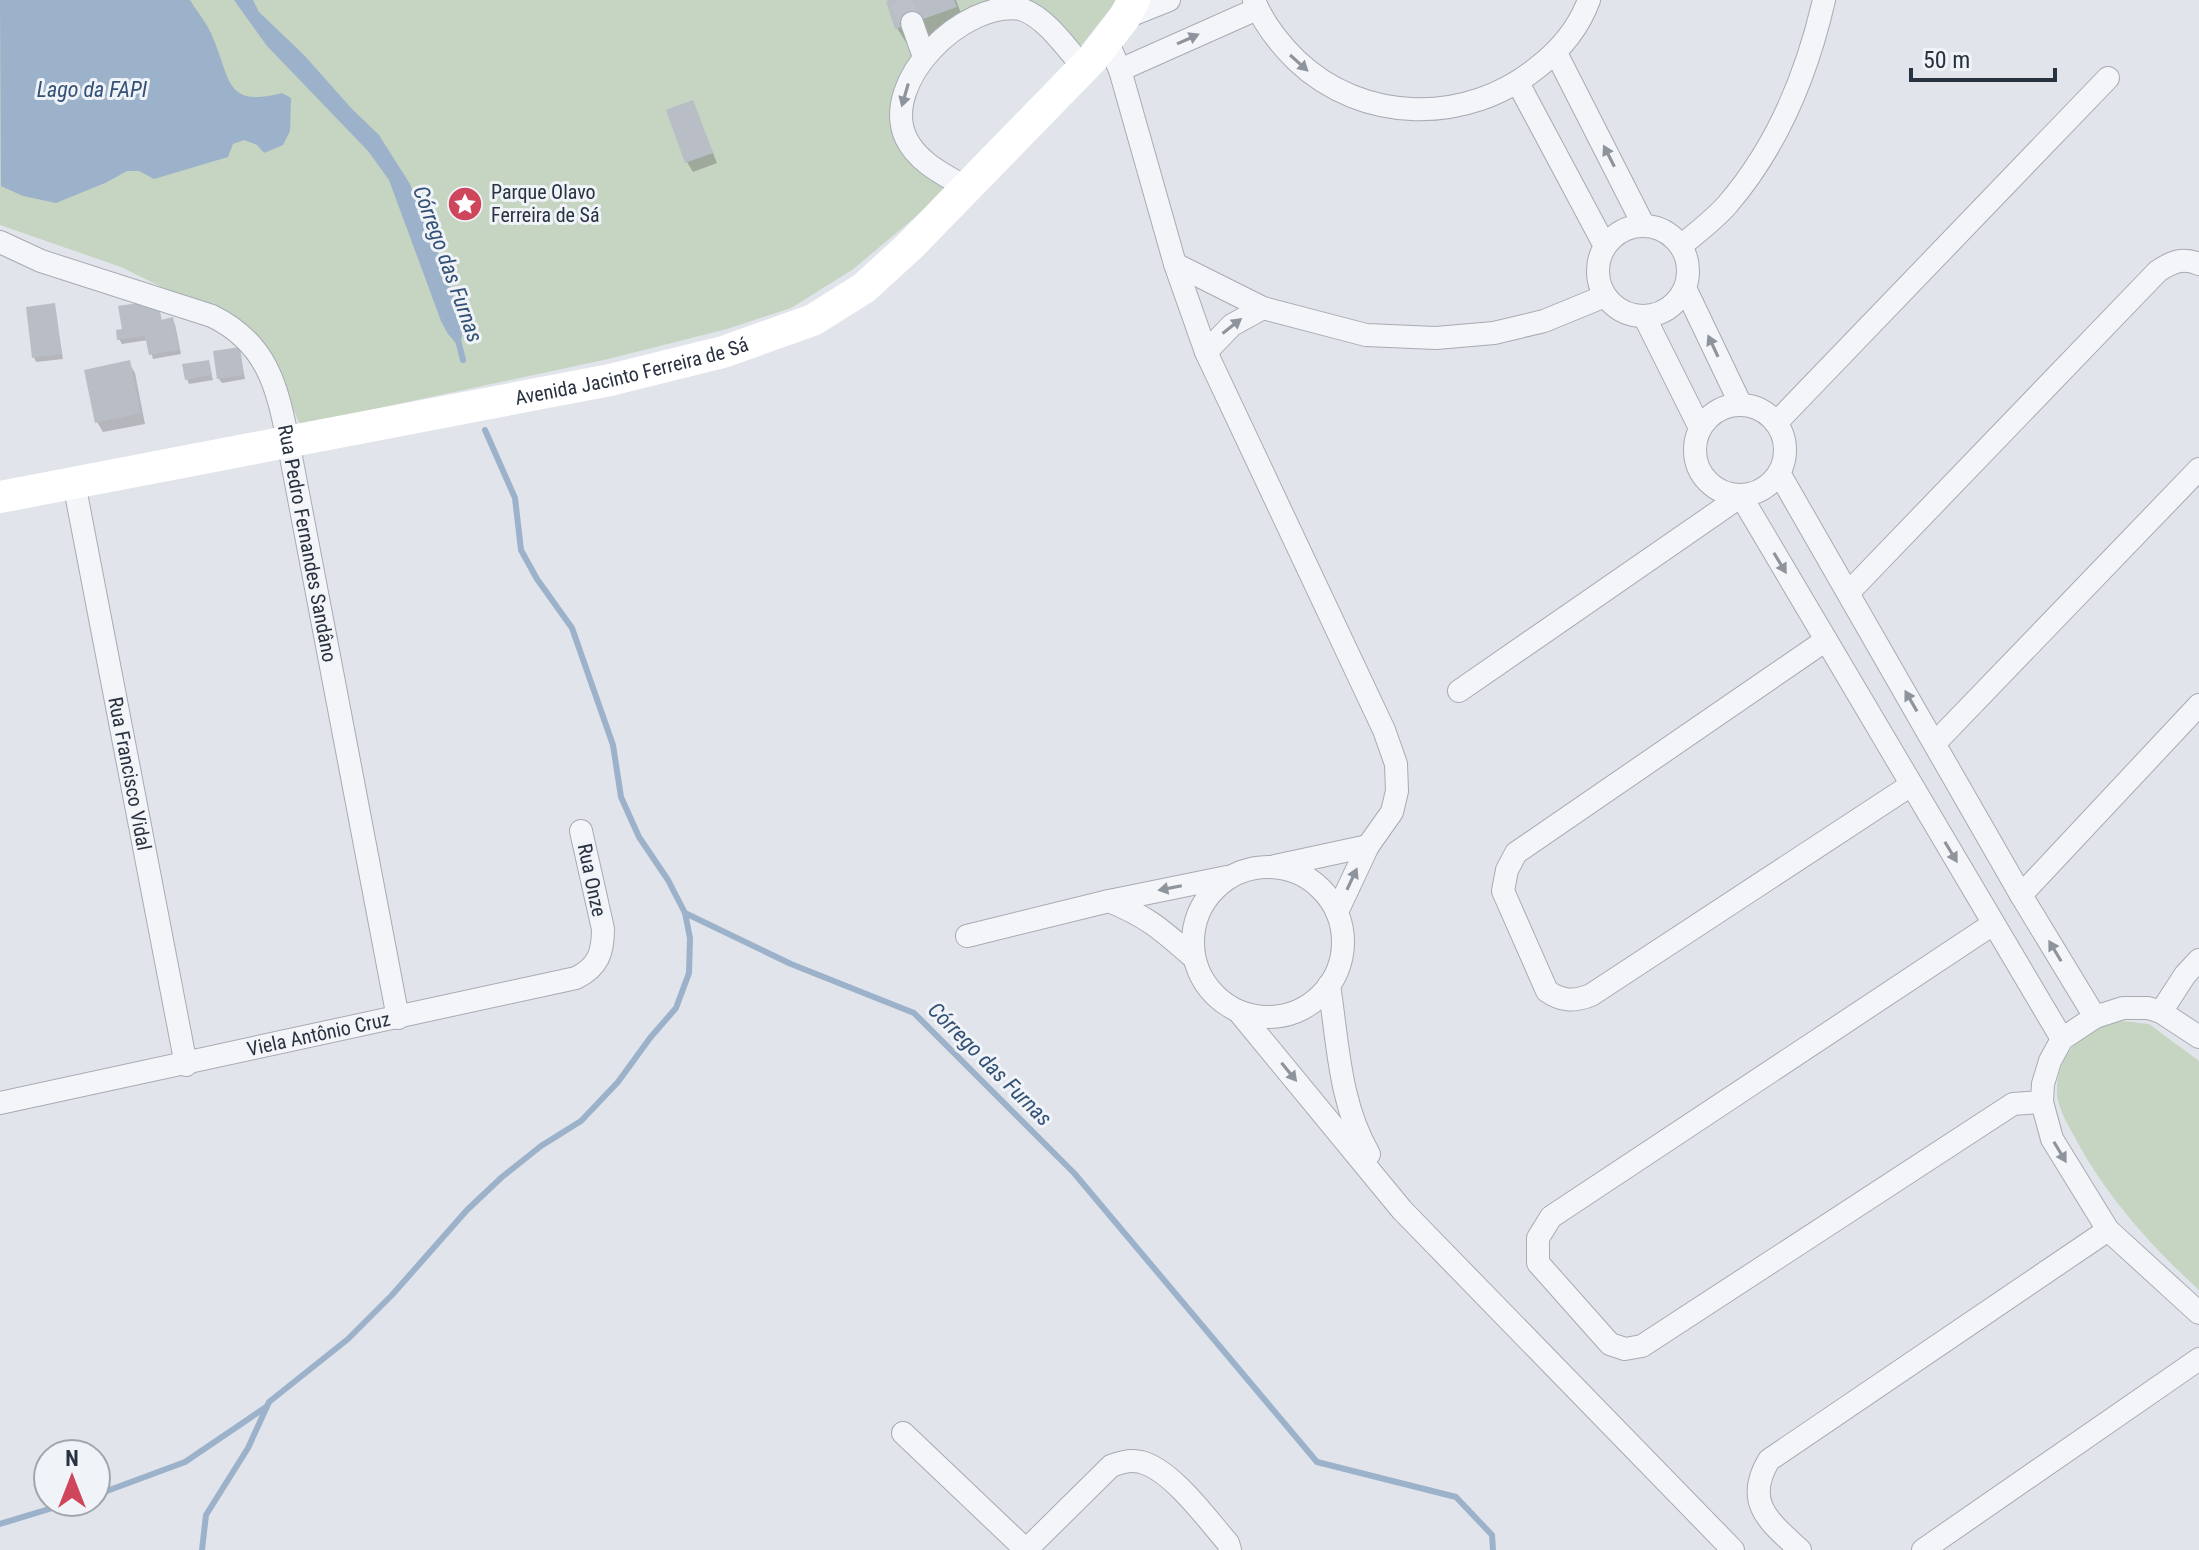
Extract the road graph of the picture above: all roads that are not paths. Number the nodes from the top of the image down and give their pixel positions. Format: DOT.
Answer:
graph roads {
  1 [pos="1169,0"];
  2 [pos="1589,0"];
  3 [pos="1824,0"];
  4 [pos="1256,4"];
  5 [pos="972,7"];
  6 [pos="912,23"];
  7 [pos="1121,32"];
  8 [pos="1556,53"];
  9 [pos="923,54"];
  10 [pos="1084,68"];
  11 [pos="2108,78"];
  12 [pos="1518,83"];
  13 [pos="967,188"];
  14 [pos="1644,226"];
  15 [pos="0,242"];
  16 [pos="1605,246"];
  17 [pos="1681,246"];
  18 [pos="1175,264"];
  19 [pos="2199,264"];
  20 [pos="1685,288"];
  21 [pos="1605,296"];
  22 [pos="1263,308"];
  23 [pos="1644,316"];
  24 [pos="1206,352"];
  25 [pos="1741,405"];
  26 [pos="1776,423"];
  27 [pos="1700,428"];
  28 [pos="288,441"];
  29 [pos="2199,469"];
  30 [pos="1779,473"];
  31 [pos="74,483"];
  32 [pos="1741,496"];
  33 [pos="0,497"];
  34 [pos="1849,592"];
  35 [pos="1826,640"];
  36 [pos="1459,691"];
  37 [pos="2199,705"];
  38 [pos="1935,743"];
  39 [pos="1911,785"];
  40 [pos="581,831"];
  41 [pos="1368,846"];
  42 [pos="1269,867"];
  43 [pos="1231,876"];
  44 [pos="2021,895"];
  45 [pos="1109,901"];
  46 [pos="1337,912"];
  47 [pos="1993,924"];
  48 [pos="603,929"];
  49 [pos="967,936"];
  50 [pos="1194,958"];
  51 [pos="2199,960"];
  52 [pos="1329,985"];
  53 [pos="1239,1012"];
  54 [pos="2161,1012"];
  55 [pos="2095,1017"];
  56 [pos="398,1018"];
  57 [pos="2199,1037"];
  58 [pos="2062,1039"];
  59 [pos="186,1065"];
  60 [pos="2042,1102"];
  61 [pos="0,1103"];
  62 [pos="1402,1210"];
  63 [pos="2108,1230"];
  64 [pos="2199,1313"];
  65 [pos="2199,1359"];
  66 [pos="903,1433"];
  67 [pos="1230,1550"];
  68 [pos="1733,1550"];
  69 [pos="1800,1550"];
  70 [pos="1923,1550"];
  1 -- 7 [label="street"];
  2 -- 8 [label="street"];
  3 -- 17 [label="street"];
  7 -- 4 [label="street, one-way"];
  4 -- 12 [label="street, one-way"];
  5 -- 9 [label="street"];
  5 -- 10 [label="street"];
  6 -- 9 [label="street"];
  7 -- 10 [label="main road, Avenida Jacinto Ferreira de Sá"];
  7 -- 18 [label="street"];
  8 -- 12 [label="street"];
  14 -- 8 [label="street, one-way"];
  9 -- 13 [label="street, one-way"];
  10 -- 13 [label="main road, Avenida Jacinto Ferreira de Sá"];
  11 -- 26 [label="street"];
  12 -- 16 [label="street"];
  13 -- 28 [label="main road, Avenida Jacinto Ferreira de Sá"];
  14 -- 16 [label="street"];
  14 -- 17 [label="street"];
  15 -- 28 [label="street, Rua Pedro Fernandes Sandâno"];
  16 -- 21 [label="street"];
  17 -- 20 [label="street"];
  18 -- 22 [label="street"];
  18 -- 24 [label="street"];
  19 -- 34 [label="street"];
  20 -- 23 [label="street"];
  25 -- 20 [label="street, one-way"];
  21 -- 22 [label="street"];
  21 -- 23 [label="street"];
  24 -- 22 [label="street, one-way"];
  23 -- 27 [label="street"];
  24 -- 41 [label="street"];
  25 -- 26 [label="street"];
  25 -- 27 [label="street"];
  26 -- 30 [label="street"];
  27 -- 32 [label="street"];
  28 -- 31 [label="main road, Avenida Jacinto Ferreira de Sá"];
  28 -- 56 [label="street, Rua Pedro Fernandes Sandâno"];
  29 -- 38 [label="street"];
  30 -- 32 [label="street"];
  30 -- 34 [label="street"];
  31 -- 33 [label="main road, Avenida Jacinto Ferreira de Sá"];
  31 -- 59 [label="street, Rua Francisco Vidal"];
  32 -- 35 [label="street, one-way"];
  32 -- 36 [label="street"];
  38 -- 34 [label="street, one-way"];
  35 -- 39 [label="street"];
  35 -- 39 [label="street"];
  37 -- 44 [label="street"];
  38 -- 44 [label="street"];
  39 -- 47 [label="street, one-way"];
  40 -- 48 [label="street, Rua Onze"];
  41 -- 42 [label="street"];
  46 -- 41 [label="street, one-way"];
  42 -- 43 [label="street"];
  42 -- 46 [label="street"];
  43 -- 45 [label="street, one-way"];
  43 -- 50 [label="street"];
  55 -- 44 [label="street, one-way"];
  45 -- 49 [label="street"];
  45 -- 50 [label="street"];
  46 -- 52 [label="street"];
  47 -- 58 [label="street"];
  47 -- 60 [label="street"];
  48 -- 56 [label="street, Viela Antônio Cruz"];
  50 -- 53 [label="street"];
  51 -- 54 [label="street"];
  52 -- 53 [label="street"];
  52 -- 62 [label="street"];
  53 -- 62 [label="street, one-way"];
  54 -- 55 [label="street"];
  54 -- 57 [label="street"];
  55 -- 58 [label="street"];
  56 -- 59 [label="street, Viela Antônio Cruz"];
  58 -- 60 [label="street"];
  59 -- 61 [label="street, Viela Antônio Cruz"];
  60 -- 63 [label="street, one-way"];
  62 -- 68 [label="street"];
  63 -- 64 [label="street"];
  63 -- 69 [label="street"];
  65 -- 70 [label="street"];
  66 -- 67 [label="street"];
}
